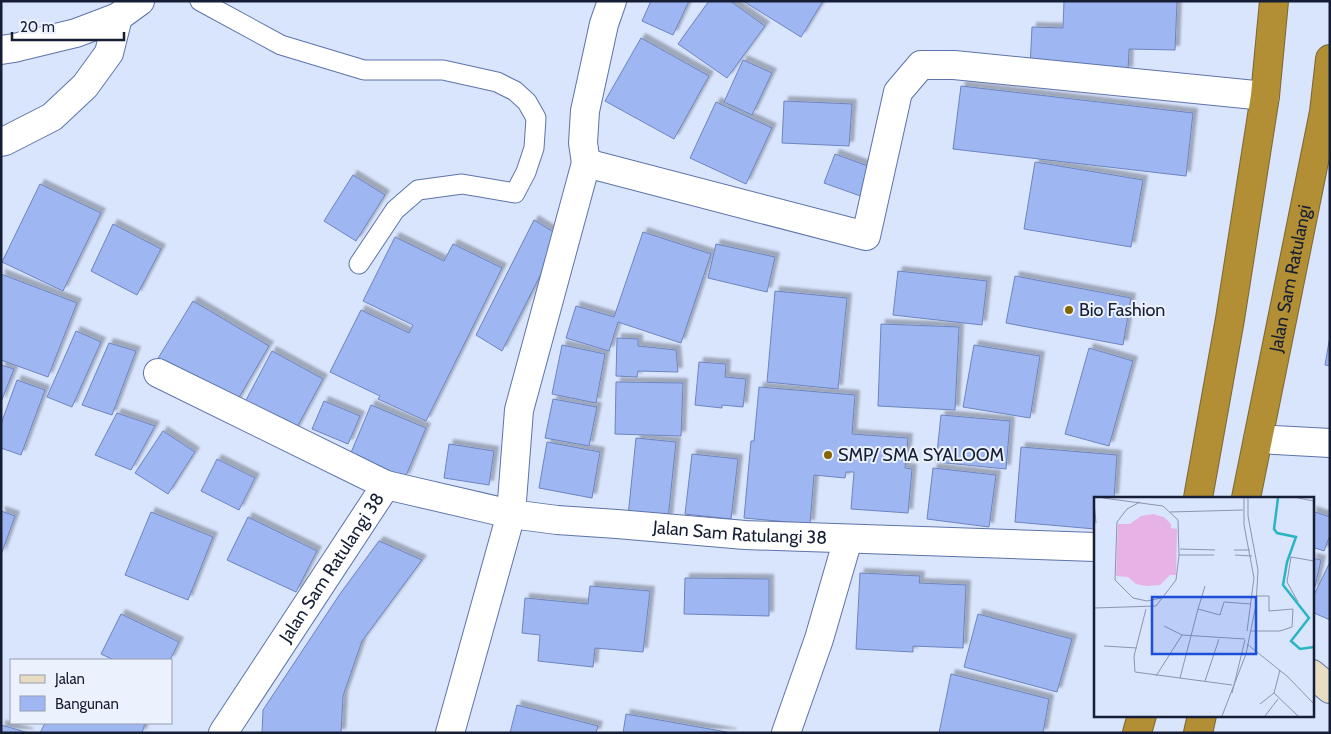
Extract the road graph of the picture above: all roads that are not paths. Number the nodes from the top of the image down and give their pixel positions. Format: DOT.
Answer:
graph roads {
  1 [pos="140,1"];
  2 [pos="200,1"];
  3 [pos="612,1"];
  4 [pos="1274,1"];
  5 [pos="118,17"];
  6 [pos="1,50"];
  7 [pos="1330,59"];
  8 [pos="1265,96"];
  9 [pos="1,142"];
  10 [pos="586,163"];
  11 [pos="359,264"];
  12 [pos="158,373"];
  13 [pos="1258,439"];
  14 [pos="1330,443"];
  15 [pos="386,485"];
  16 [pos="1198,497"];
  17 [pos="1246,497"];
  18 [pos="511,514"];
  19 [pos="848,539"];
  20 [pos="1094,547"];
  21 [pos="1314,676"];
  22 [pos="1330,689"];
  23 [pos="1142,716"];
  24 [pos="1202,716"];
  25 [pos="223,733"];
  26 [pos="450,733"];
  27 [pos="786,733"];
  28 [pos="1137,733"];
  29 [pos="1198,733"];
  1 -- 5 [label="street"];
  2 -- 11 [label="lane"];
  3 -- 10 [label="street"];
  4 -- 8 [label="highway"];
  5 -- 6 [label="street"];
  5 -- 9 [label="street"];
  7 -- 13 [label="highway, Jalan Sam Ratulangi"];
  8 -- 10 [label="street"];
  8 -- 16 [label="highway"];
  10 -- 18 [label="street"];
  12 -- 15 [label="street"];
  13 -- 14 [label="street"];
  13 -- 17 [label="highway, Jalan Sam Ratulangi"];
  15 -- 18 [label="street, Jalan Sam Ratulangi 38"];
  15 -- 25 [label="street, Jalan Sam Ratulangi 38"];
  18 -- 19 [label="street, Jalan Sam Ratulangi 38"];
  18 -- 26 [label="street"];
  19 -- 20 [label="street, Jalan Sam Ratulangi 38"];
  19 -- 27 [label="street, Jalan Sam Ratulangi 38"];
  21 -- 22 [label="street"];
  23 -- 28 [label="highway"];
  24 -- 29 [label="highway"];
}
